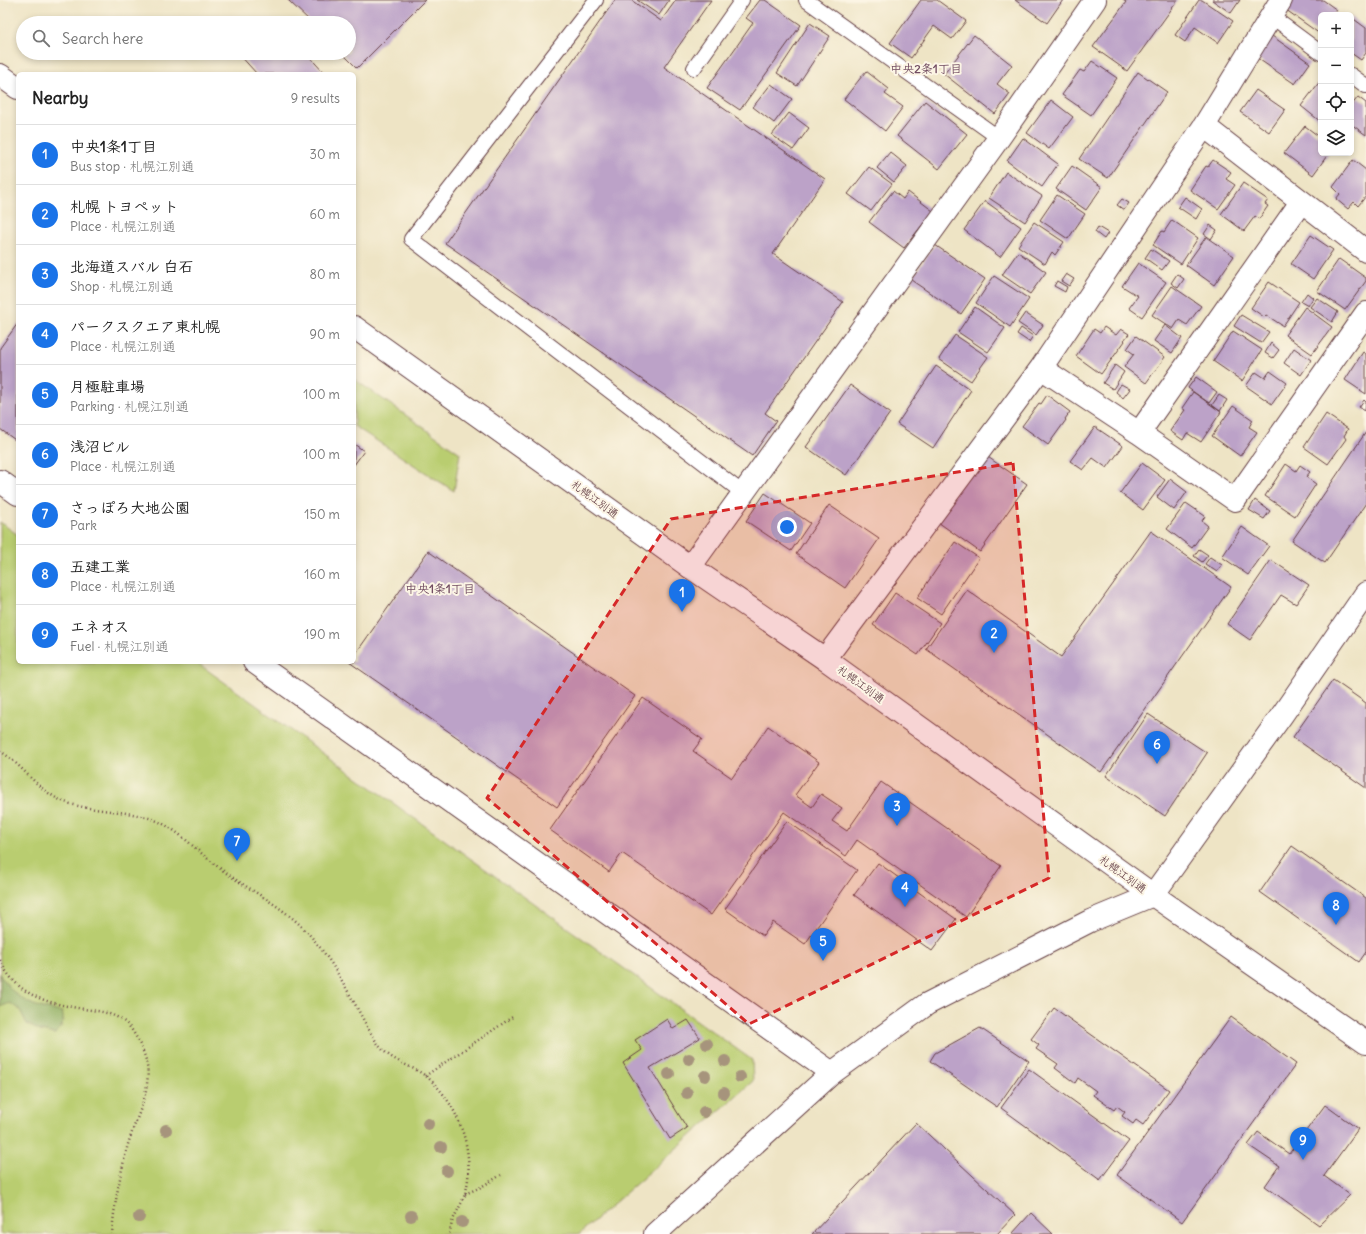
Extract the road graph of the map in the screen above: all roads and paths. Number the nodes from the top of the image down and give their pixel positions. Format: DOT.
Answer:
graph roads {
  1 [pos="596,0"];
  2 [pos="742,0"];
  3 [pos="806,0"];
  4 [pos="1094,0"];
  5 [pos="1276,8"];
  6 [pos="1318,50"];
  7 [pos="694,68"];
  8 [pos="0,75"];
  9 [pos="1354,77"];
  10 [pos="1366,86"];
  11 [pos="16,87"];
  12 [pos="1204,126"];
  13 [pos="999,138"];
  14 [pos="1302,202"];
  15 [pos="1366,252"];
  16 [pos="1366,313"];
  17 [pos="356,328"];
  18 [pos="1041,368"];
  19 [pos="1139,433"];
  20 [pos="0,481"];
  21 [pos="16,493"];
  22 [pos="743,493"];
  23 [pos="690,567"];
  24 [pos="1366,593"];
  25 [pos="825,659"];
  26 [pos="257,664"];
  27 [pos="0,751"];
  28 [pos="1152,895"];
  29 [pos="0,960"];
  30 [pos="514,1016"];
  31 [pos="1366,1043"];
  32 [pos="832,1073"];
  33 [pos="425,1076"];
  34 [pos="501,1175"];
  35 [pos="465,1194"];
  36 [pos="112,1234"];
  37 [pos="449,1234"];
  38 [pos="655,1234"];
  1 -- 22 [label="lane"];
  2 -- 7 [label="lane"];
  3 -- 13 [label="lane"];
  4 -- 13 [label="main road"];
  5 -- 6 [label="lane"];
  5 -- 12 [label="main road"];
  8 -- 11 [label="main road"];
  9 -- 10 [label="lane"];
  12 -- 14 [label="main road"];
  12 -- 18 [label="main road"];
  13 -- 22 [label="main road"];
  14 -- 15 [label="main road"];
  14 -- 19 [label="main road"];
  16 -- 19 [label="main road"];
  17 -- 23 [label="main road, 札幌江別通"];
  18 -- 19 [label="main road"];
  18 -- 25 [label="main road"];
  20 -- 21 [label="main road"];
  22 -- 23 [label="main road"];
  23 -- 25 [label="main road, 札幌江別通"];
  24 -- 28 [label="main road"];
  25 -- 28 [label="main road, 札幌江別通"];
  26 -- 32 [label="main road"];
  27 -- 33 [label="path"];
  28 -- 31 [label="main road, 札幌江別通"];
  28 -- 32 [label="main road"];
  29 -- 36 [label="path"];
  30 -- 33 [label="path"];
  32 -- 38 [label="main road"];
  33 -- 35 [label="path"];
  34 -- 35 [label="path"];
  35 -- 37 [label="path"];
}
